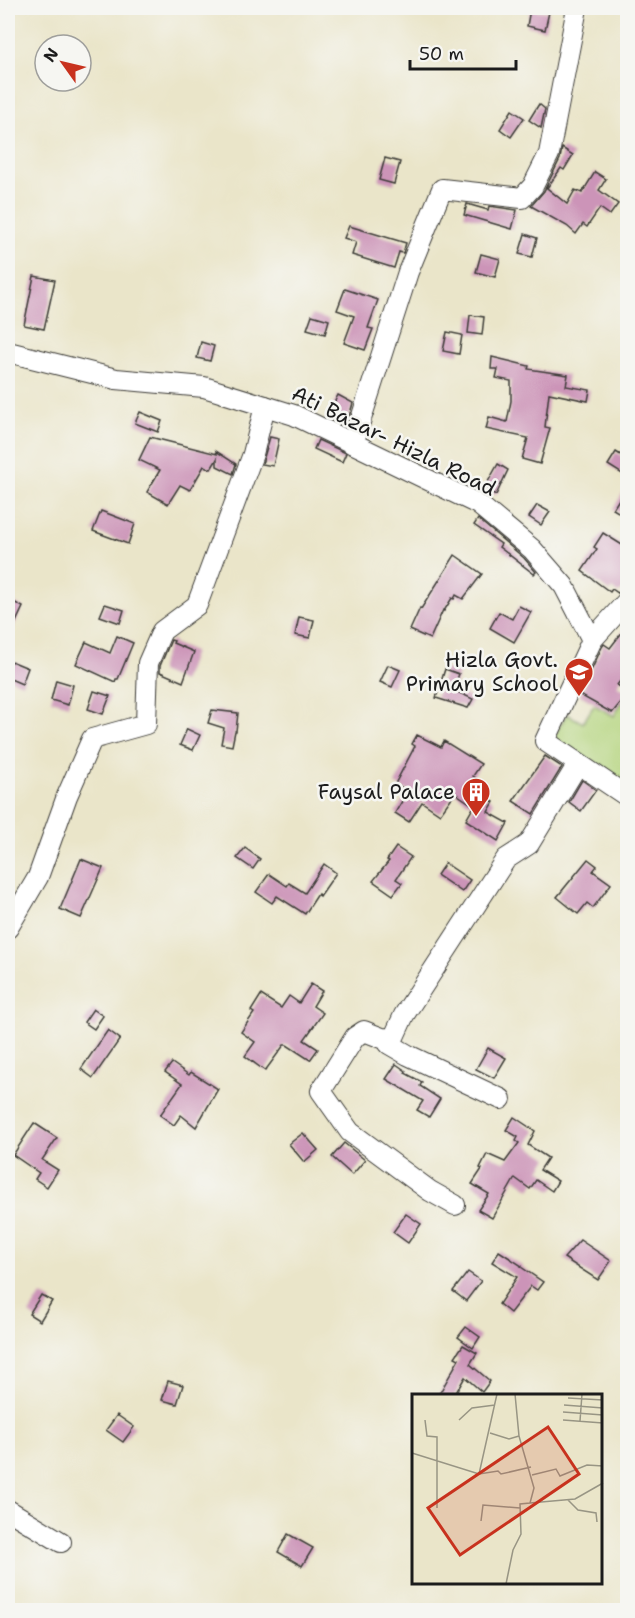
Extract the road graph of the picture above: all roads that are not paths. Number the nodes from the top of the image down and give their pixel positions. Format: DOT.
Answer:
graph roads {
  1 [pos="577,8"];
  2 [pos="8,352"];
  3 [pos="265,406"];
  4 [pos="353,444"];
  5 [pos="627,600"];
  6 [pos="592,640"];
  7 [pos="578,764"];
  8 [pos="627,797"];
  9 [pos="8,928"];
  10 [pos="393,1039"];
  11 [pos="501,1099"];
  12 [pos="455,1205"];
  13 [pos="8,1510"];
  14 [pos="61,1542"];
  1 -- 4 [label="street"];
  2 -- 3 [label="street, Ati Bazar- Hizla Road"];
  3 -- 4 [label="street, Ati Bazar- Hizla Road"];
  3 -- 9 [label="street"];
  4 -- 6 [label="street, Ati Bazar- Hizla Road"];
  5 -- 6 [label="street"];
  6 -- 7 [label="street"];
  7 -- 8 [label="street"];
  7 -- 10 [label="street"];
  10 -- 11 [label="street"];
  10 -- 12 [label="street"];
  13 -- 14 [label="street"];
}
